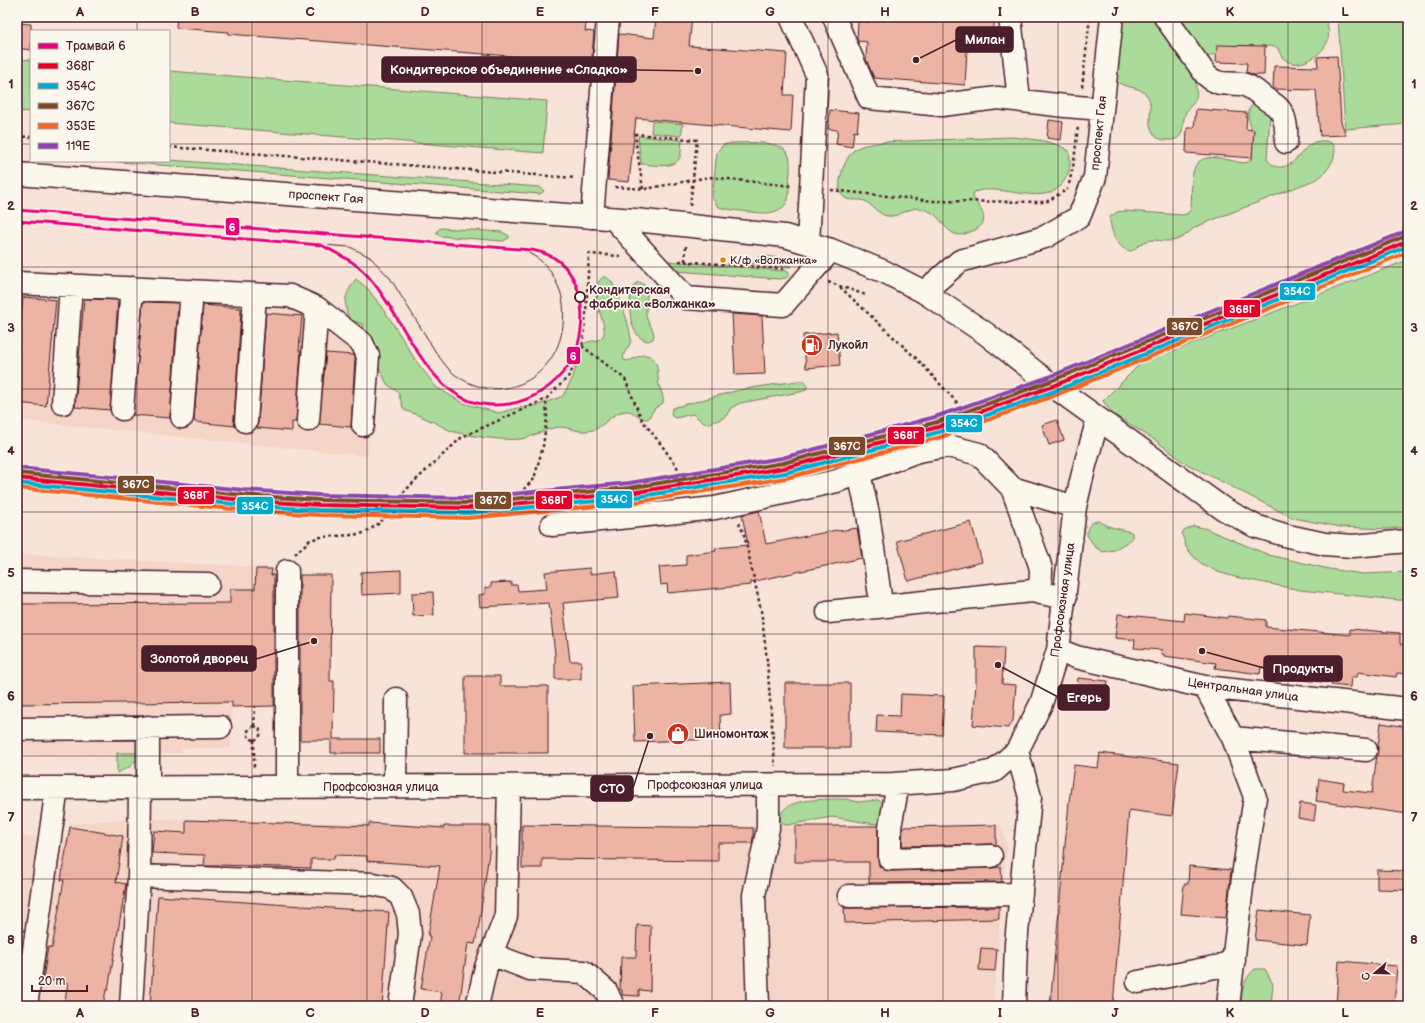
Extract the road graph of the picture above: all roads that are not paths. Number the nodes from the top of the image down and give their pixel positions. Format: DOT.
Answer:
graph roads {
  1 [pos="608,17"];
  2 [pos="791,17"];
  3 [pos="834,17"];
  4 [pos="1010,17"];
  5 [pos="1112,17"];
  6 [pos="1165,17"];
  7 [pos="1018,100"];
  8 [pos="1102,109"];
  9 [pos="1286,142"];
  10 [pos="17,174"];
  11 [pos="592,217"];
  12 [pos="614,219"];
  13 [pos="808,243"];
  14 [pos="831,250"];
  15 [pos="17,283"];
  16 [pos="71,285"];
  17 [pos="132,288"];
  18 [pos="192,292"];
  19 [pos="924,292"];
  20 [pos="255,295"];
  21 [pos="317,308"];
  22 [pos="63,403"];
  23 [pos="122,409"];
  24 [pos="182,417"];
  25 [pos="1098,419"];
  26 [pos="308,420"];
  27 [pos="246,421"];
  28 [pos="364,425"];
  29 [pos="859,473"];
  30 [pos="1012,488"];
  31 [pos="1076,506"];
  32 [pos="552,525"];
  33 [pos="1408,541"];
  34 [pos="287,571"];
  35 [pos="17,581"];
  36 [pos="208,584"];
  37 [pos="1040,593"];
  38 [pos="1064,598"];
  39 [pos="879,607"];
  40 [pos="828,612"];
  41 [pos="1058,650"];
  42 [pos="1205,687"];
  43 [pos="396,699"];
  44 [pos="1408,709"];
  45 [pos="220,726"];
  46 [pos="148,727"];
  47 [pos="17,729"];
  48 [pos="1233,738"];
  49 [pos="1366,750"];
  50 [pos="1017,751"];
  51 [pos="772,784"];
  52 [pos="898,784"];
  53 [pos="395,786"];
  54 [pos="509,786"];
  55 [pos="286,787"];
  56 [pos="17,788"];
  57 [pos="57,788"];
  58 [pos="144,788"];
  59 [pos="990,856"];
  60 [pos="139,876"];
  61 [pos="1021,894"];
  62 [pos="849,896"];
  63 [pos="491,954"];
  64 [pos="1234,960"];
  65 [pos="1138,982"];
  66 [pos="26,1006"];
  67 [pos="131,1006"];
  68 [pos="400,1006"];
  69 [pos="477,1006"];
  70 [pos="613,1006"];
  71 [pos="758,1006"];
  72 [pos="1014,1006"];
  73 [pos="1228,1006"];
  1 -- 11 [label="street"];
  2 -- 13 [label="street"];
  3 -- 7 [label="street"];
  4 -- 7 [label="street"];
  5 -- 8 [label="street, проспект Гая"];
  6 -- 9 [label="street"];
  7 -- 8 [label="street"];
  8 -- 19 [label="street, проспект Гая"];
  10 -- 11 [label="street, проспект Гая"];
  11 -- 12 [label="street, проспект Гая"];
  12 -- 13 [label="street, проспект Гая"];
  12 -- 14 [label="street"];
  13 -- 14 [label="street, проспект Гая"];
  14 -- 19 [label="street, проспект Гая"];
  15 -- 16 [label="street"];
  16 -- 17 [label="street"];
  16 -- 22 [label="street"];
  17 -- 18 [label="street"];
  17 -- 23 [label="street"];
  18 -- 20 [label="street"];
  18 -- 24 [label="street"];
  19 -- 25 [label="street, проспект Гая"];
  20 -- 21 [label="street"];
  20 -- 27 [label="street"];
  21 -- 26 [label="street"];
  21 -- 28 [label="street"];
  25 -- 31 [label="street, Профсоюзная улица"];
  25 -- 33 [label="street, проспект Гая"];
  29 -- 30 [label="street"];
  29 -- 32 [label="street"];
  29 -- 39 [label="street"];
  30 -- 31 [label="street"];
  30 -- 37 [label="street"];
  31 -- 38 [label="street, Профсоюзная улица"];
  34 -- 55 [label="street"];
  35 -- 36 [label="street"];
  37 -- 38 [label="street"];
  37 -- 39 [label="street"];
  38 -- 41 [label="street, Профсоюзная улица"];
  39 -- 40 [label="street"];
  41 -- 42 [label="street, Центральная улица"];
  41 -- 50 [label="street, Профсоюзная улица"];
  42 -- 44 [label="street, Центральная улица"];
  42 -- 48 [label="street"];
  43 -- 53 [label="street"];
  45 -- 46 [label="street"];
  46 -- 47 [label="street"];
  46 -- 58 [label="street"];
  48 -- 49 [label="street"];
  48 -- 64 [label="street"];
  50 -- 52 [label="street, Профсоюзная улица"];
  50 -- 61 [label="street"];
  51 -- 52 [label="street, Профсоюзная улица"];
  51 -- 54 [label="street, Профсоюзная улица"];
  51 -- 71 [label="street"];
  52 -- 59 [label="street"];
  53 -- 54 [label="street, Профсоюзная улица"];
  53 -- 55 [label="street, Профсоюзная улица"];
  54 -- 63 [label="street"];
  55 -- 58 [label="street, Профсоюзная улица"];
  56 -- 57 [label="street, Профсоюзная улица"];
  57 -- 58 [label="street, Профсоюзная улица"];
  57 -- 66 [label="street"];
  58 -- 60 [label="street"];
  60 -- 67 [label="street"];
  60 -- 68 [label="street"];
  61 -- 62 [label="street"];
  61 -- 72 [label="street"];
  63 -- 69 [label="street"];
  63 -- 70 [label="street"];
  64 -- 65 [label="street"];
  64 -- 73 [label="street"];
}
